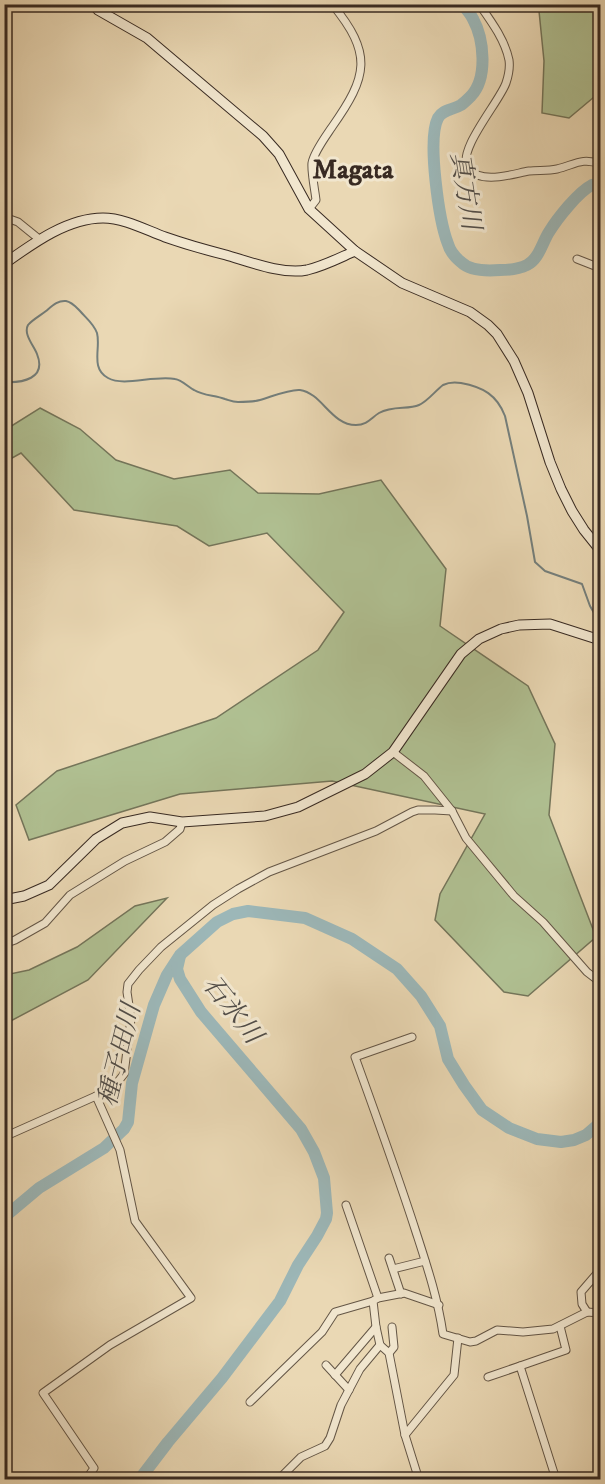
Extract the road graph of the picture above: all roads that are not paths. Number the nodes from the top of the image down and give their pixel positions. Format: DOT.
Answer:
graph roads {
  1 [pos="93,4"];
  2 [pos="332,4"];
  3 [pos="478,4"];
  4 [pos="600,164"];
  5 [pos="309,208"];
  6 [pos="4,217"];
  7 [pos="39,239"];
  8 [pos="355,251"];
  9 [pos="577,259"];
  10 [pos="4,264"];
  11 [pos="600,268"];
  12 [pos="600,550"];
  13 [pos="600,640"];
  14 [pos="393,752"];
  15 [pos="452,811"];
  16 [pos="183,822"];
  17 [pos="4,900"];
  18 [pos="4,944"];
  19 [pos="600,982"];
  20 [pos="412,1037"];
  21 [pos="96,1096"];
  22 [pos="4,1137"];
  23 [pos="346,1205"];
  24 [pos="389,1258"];
  25 [pos="425,1261"];
  26 [pos="393,1269"];
  27 [pos="600,1270"];
  28 [pos="400,1294"];
  29 [pos="375,1300"];
  30 [pos="439,1305"];
  31 [pos="587,1312"];
  32 [pos="600,1314"];
  33 [pos="392,1326"];
  34 [pos="560,1326"];
  35 [pos="376,1327"];
  36 [pos="458,1338"];
  37 [pos="380,1346"];
  38 [pos="389,1353"];
  39 [pos="326,1365"];
  40 [pos="519,1366"];
  41 [pos="335,1375"];
  42 [pos="489,1377"];
  43 [pos="349,1390"];
  44 [pos="250,1402"];
  45 [pos="405,1435"];
  46 [pos="86,1479"];
  47 [pos="278,1479"];
  48 [pos="419,1479"];
  49 [pos="548,1479"];
  1 -- 5 [label="main road"];
  2 -- 5 [label="street"];
  3 -- 4 [label="street"];
  5 -- 8 [label="main road"];
  6 -- 7 [label="street"];
  7 -- 8 [label="main road"];
  7 -- 10 [label="main road"];
  8 -- 12 [label="main road"];
  9 -- 11 [label="street"];
  13 -- 14 [label="main road"];
  14 -- 15 [label="street"];
  14 -- 16 [label="main road"];
  15 -- 19 [label="street"];
  15 -- 21 [label="street"];
  16 -- 17 [label="main road"];
  16 -- 18 [label="street"];
  20 -- 25 [label="street"];
  21 -- 22 [label="street"];
  21 -- 46 [label="street"];
  23 -- 29 [label="street"];
  24 -- 26 [label="street"];
  25 -- 26 [label="street"];
  25 -- 30 [label="street"];
  26 -- 28 [label="street"];
  27 -- 31 [label="street"];
  28 -- 29 [label="street"];
  28 -- 30 [label="street"];
  29 -- 35 [label="street"];
  29 -- 44 [label="street"];
  30 -- 36 [label="street"];
  31 -- 32 [label="street"];
  31 -- 34 [label="street"];
  33 -- 38 [label="street"];
  34 -- 36 [label="street"];
  34 -- 40 [label="street"];
  35 -- 37 [label="street"];
  35 -- 41 [label="street"];
  36 -- 45 [label="street"];
  37 -- 38 [label="street"];
  37 -- 43 [label="street"];
  38 -- 45 [label="street"];
  39 -- 41 [label="street"];
  40 -- 42 [label="street"];
  40 -- 49 [label="street"];
  41 -- 43 [label="street"];
  43 -- 47 [label="street"];
  45 -- 48 [label="street"];
}
